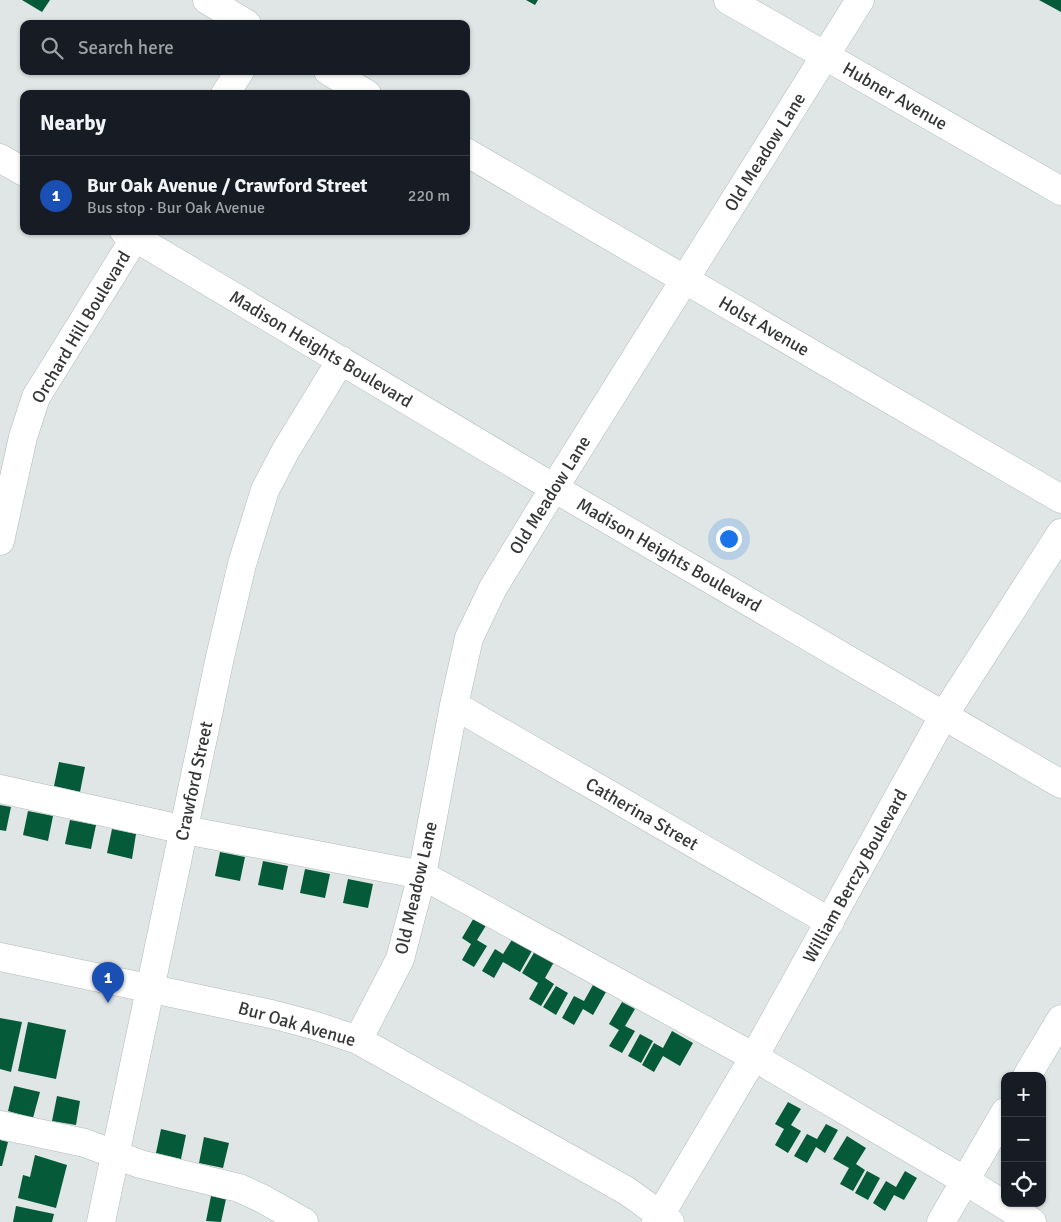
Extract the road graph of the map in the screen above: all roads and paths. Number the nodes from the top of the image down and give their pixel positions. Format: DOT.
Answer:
graph roads {
  1 [pos="207,0"];
  2 [pos="728,0"];
  3 [pos="860,0"];
  4 [pos="240,20"];
  5 [pos="826,56"];
  6 [pos="237,75"];
  7 [pos="335,75"];
  8 [pos="228,90"];
  9 [pos="360,90"];
  10 [pos="470,154"];
  11 [pos="0,158"];
  12 [pos="20,170"];
  13 [pos="1061,192"];
  14 [pos="131,235"];
  15 [pos="135,235"];
  16 [pos="685,280"];
  17 [pos="341,360"];
  18 [pos="554,488"];
  19 [pos="1061,499"];
  20 [pos="1061,533"];
  21 [pos="0,541"];
  22 [pos="454,705"];
  23 [pos="944,715"];
  24 [pos="1061,784"];
  25 [pos="0,789"];
  26 [pos="185,830"];
  27 [pos="422,875"];
  28 [pos="830,922"];
  29 [pos="0,957"];
  30 [pos="151,989"];
  31 [pos="1061,1018"];
  32 [pos="358,1040"];
  33 [pos="754,1058"];
  34 [pos="1029,1072"];
  35 [pos="1002,1117"];
  36 [pos="0,1125"];
  37 [pos="115,1155"];
  38 [pos="964,1180"];
  39 [pos="662,1220"];
  40 [pos="101,1222"];
  41 [pos="304,1222"];
  42 [pos="942,1222"];
  43 [pos="1032,1222"];
  1 -- 4 [label="street"];
  2 -- 5 [label="street, Hubner Avenue"];
  3 -- 5 [label="street, Old Meadow Lane"];
  5 -- 13 [label="street, Hubner Avenue"];
  5 -- 16 [label="street, Old Meadow Lane"];
  6 -- 8 [label="street"];
  7 -- 9 [label="street"];
  10 -- 16 [label="street, Holst Avenue"];
  11 -- 12 [label="street"];
  14 -- 21 [label="street, Orchard Hill Boulevard"];
  15 -- 17 [label="street, Madison Heights Boulevard"];
  16 -- 18 [label="street, Old Meadow Lane"];
  16 -- 19 [label="street, Holst Avenue"];
  17 -- 18 [label="street, Madison Heights Boulevard"];
  17 -- 26 [label="street, Crawford Street"];
  18 -- 22 [label="street, Old Meadow Lane"];
  18 -- 23 [label="street, Madison Heights Boulevard"];
  20 -- 23 [label="street, William Berczy Boulevard"];
  22 -- 27 [label="street, Old Meadow Lane"];
  22 -- 28 [label="street, Catherina Street"];
  23 -- 24 [label="street, Madison Heights Boulevard"];
  23 -- 28 [label="street, William Berczy Boulevard"];
  25 -- 26 [label="street"];
  26 -- 27 [label="street"];
  26 -- 30 [label="street, Crawford Street"];
  27 -- 32 [label="street, Old Meadow Lane"];
  27 -- 33 [label="street"];
  28 -- 33 [label="street, William Berczy Boulevard"];
  29 -- 30 [label="street, Bur Oak Avenue"];
  30 -- 32 [label="street, Bur Oak Avenue"];
  30 -- 37 [label="street, Crawford Street"];
  31 -- 34 [label="street"];
  32 -- 39 [label="street, Bur Oak Avenue"];
  33 -- 38 [label="street"];
  33 -- 39 [label="street, William Berczy Boulevard"];
  35 -- 38 [label="street"];
  36 -- 37 [label="street"];
  37 -- 40 [label="street, Crawford Street"];
  37 -- 41 [label="street"];
  38 -- 42 [label="street"];
  38 -- 43 [label="street"];
}
